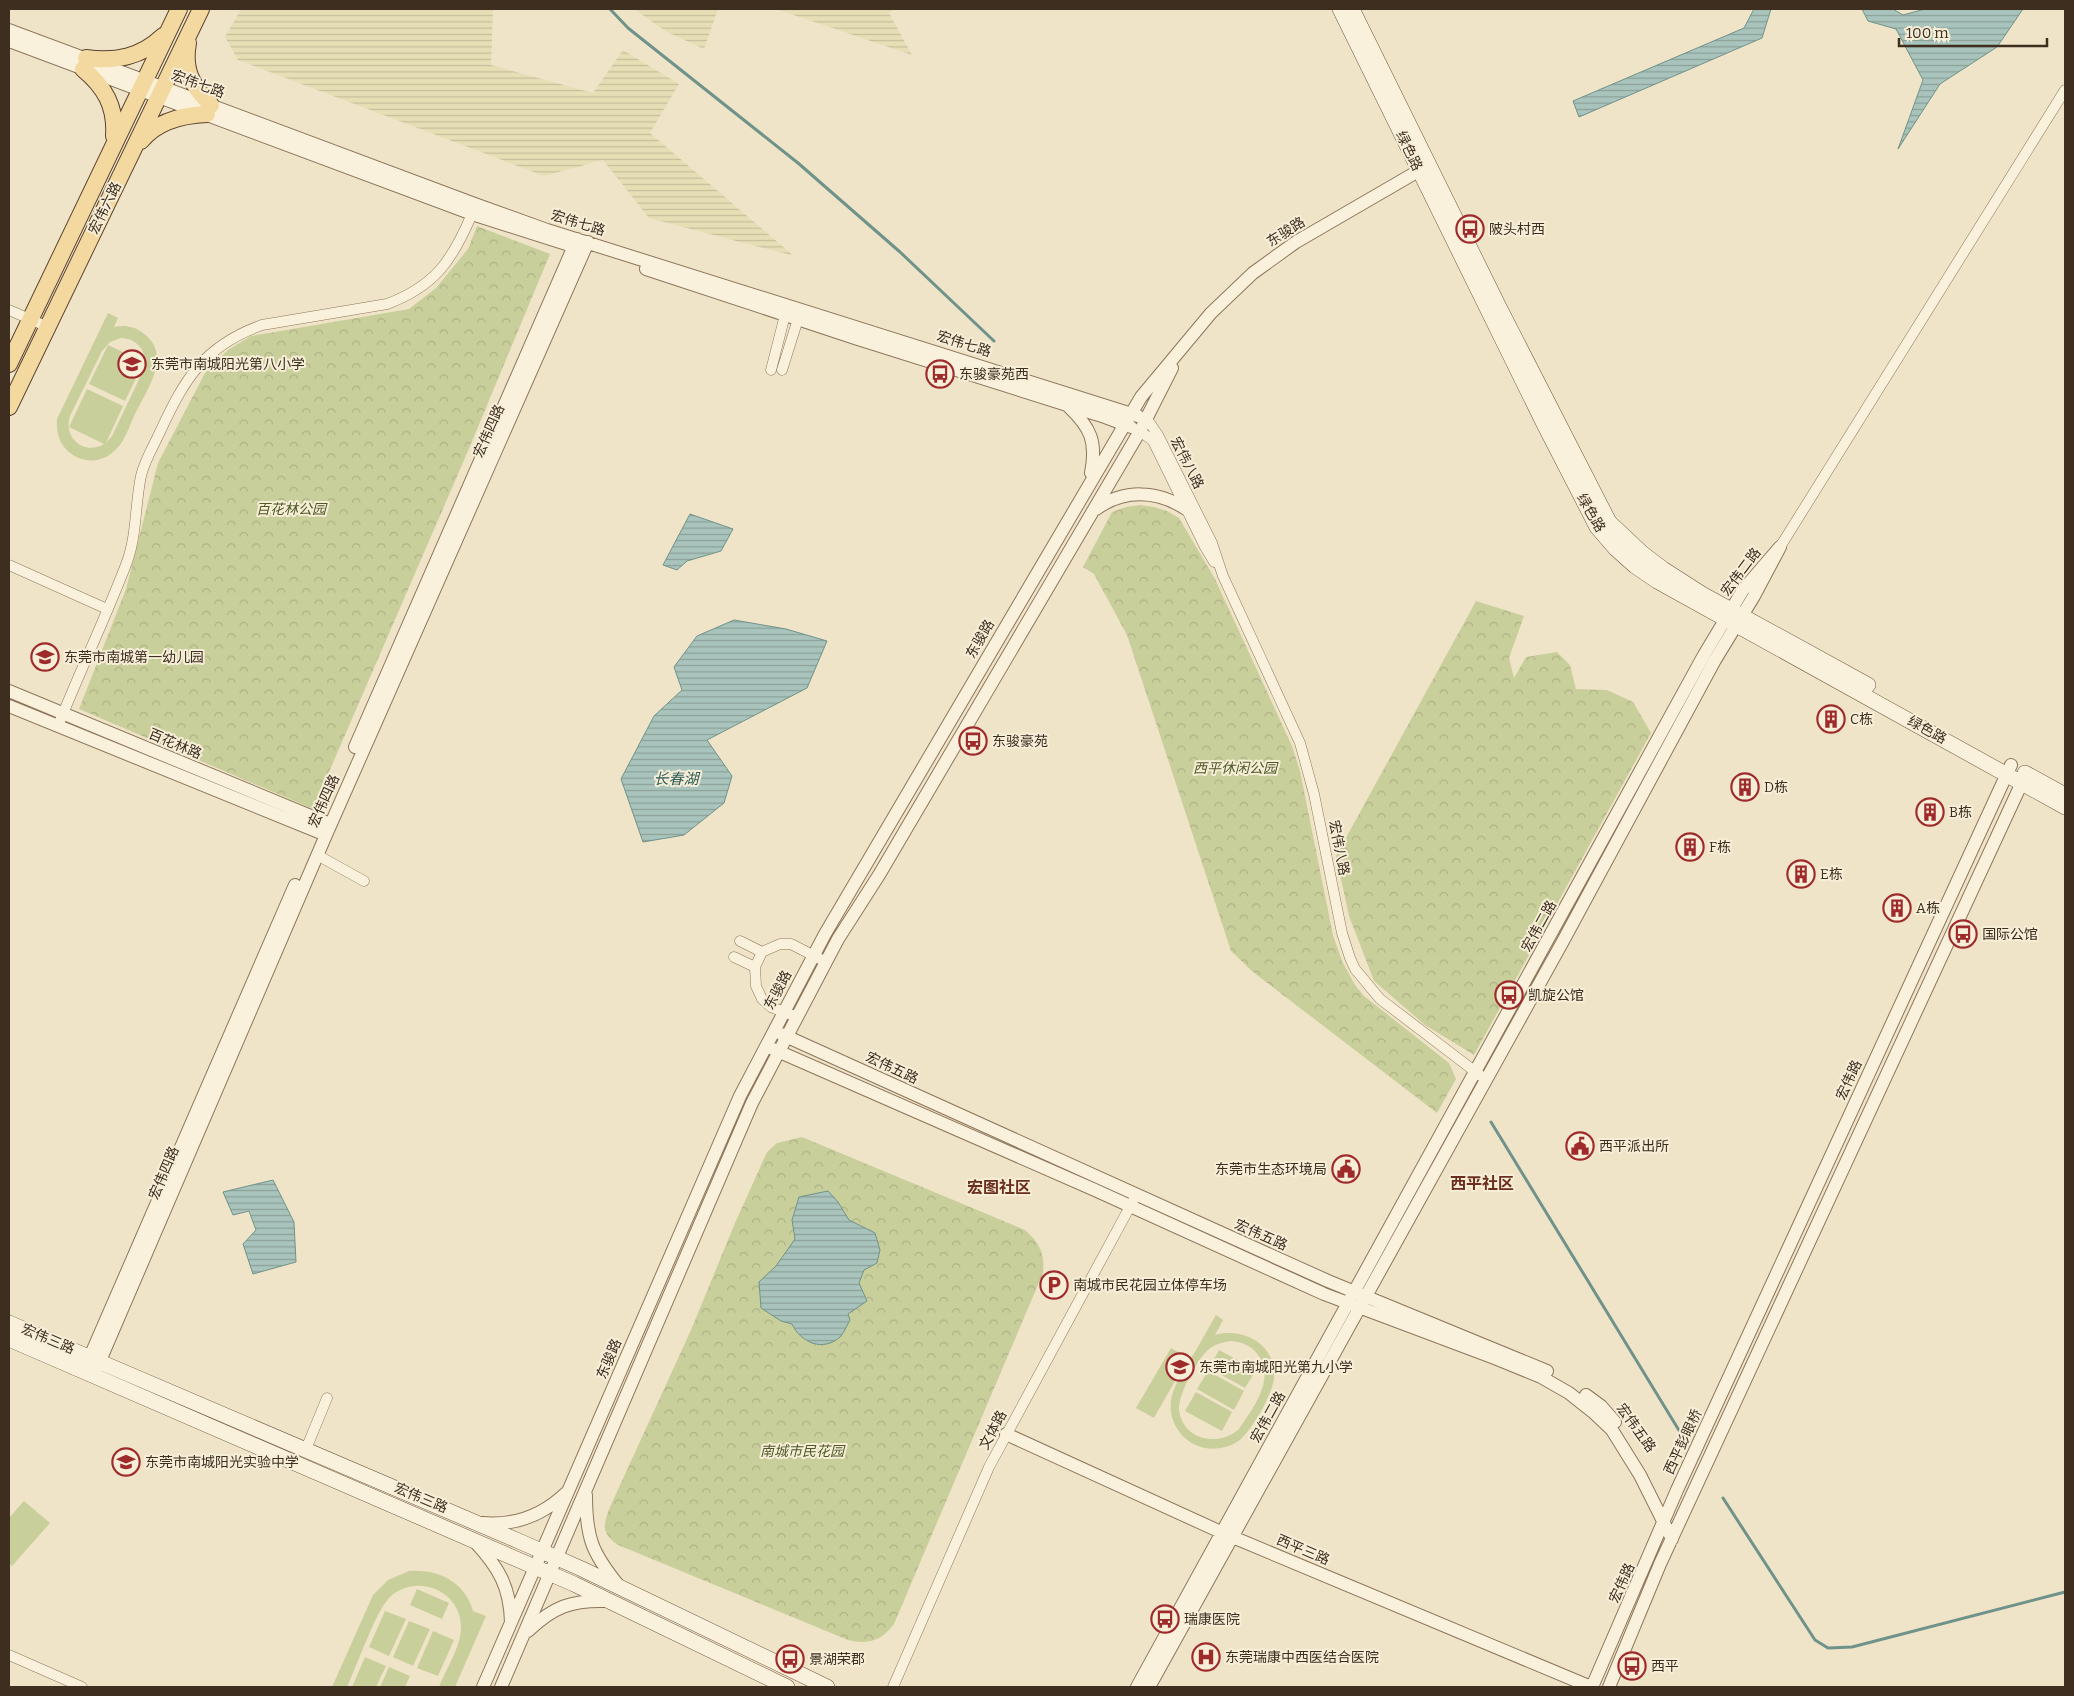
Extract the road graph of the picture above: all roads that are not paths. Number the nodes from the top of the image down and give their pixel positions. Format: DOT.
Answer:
graph roads {
  1 [pos="178,9"];
  2 [pos="201,9"];
  3 [pos="1340,9"];
  4 [pos="1352,9"];
  5 [pos="9,30"];
  6 [pos="168,31"];
  7 [pos="190,34"];
  8 [pos="9,42"];
  9 [pos="85,64"];
  10 [pos="142,85"];
  11 [pos="2065,90"];
  12 [pos="161,92"];
  13 [pos="209,109"];
  14 [pos="114,141"];
  15 [pos="133,151"];
  16 [pos="1424,168"];
  17 [pos="472,214"];
  18 [pos="581,244"];
  19 [pos="9,310"];
  20 [pos="785,315"];
  21 [pos="798,319"];
  22 [pos="30,320"];
  23 [pos="48,327"];
  24 [pos="1180,351"];
  25 [pos="9,364"];
  26 [pos="771,370"];
  27 [pos="782,370"];
  28 [pos="1067,405"];
  29 [pos="9,407"];
  30 [pos="1131,413"];
  31 [pos="1147,419"];
  32 [pos="1124,425"];
  33 [pos="1140,431"];
  34 [pos="1090,480"];
  35 [pos="1186,509"];
  36 [pos="1094,510"];
  37 [pos="1780,547"];
  38 [pos="9,565"];
  39 [pos="1223,576"];
  40 [pos="107,609"];
  41 [pos="1734,617"];
  42 [pos="9,691"];
  43 [pos="9,706"];
  44 [pos="63,713"];
  45 [pos="58,726"];
  46 [pos="2009,770"];
  47 [pos="2024,778"];
  48 [pos="2065,795"];
  49 [pos="2065,808"];
  50 [pos="324,828"];
  51 [pos="317,855"];
  52 [pos="364,881"];
  53 [pos="740,941"];
  54 [pos="762,952"];
  55 [pos="814,955"];
  56 [pos="734,957"];
  57 [pos="826,962"];
  58 [pos="755,967"];
  59 [pos="783,1012"];
  60 [pos="797,1017"];
  61 [pos="774,1030"];
  62 [pos="787,1037"];
  63 [pos="766,1046"];
  64 [pos="779,1052"];
  65 [pos="1480,1076"];
  66 [pos="1133,1200"];
  67 [pos="1356,1301"];
  68 [pos="9,1323"];
  69 [pos="9,1339"];
  70 [pos="92,1366"];
  71 [pos="327,1398"];
  72 [pos="1716,1408"];
  73 [pos="1006,1434"];
  74 [pos="306,1449"];
  75 [pos="569,1489"];
  76 [pos="586,1490"];
  77 [pos="1678,1490"];
  78 [pos="1666,1518"];
  79 [pos="476,1522"];
  80 [pos="1227,1534"];
  81 [pos="1674,1535"];
  82 [pos="474,1541"];
  83 [pos="550,1554"];
  84 [pos="543,1571"];
  85 [pos="620,1588"];
  86 [pos="609,1601"];
  87 [pos="511,1626"];
  88 [pos="524,1634"];
  89 [pos="9,1655"];
  90 [pos="68,1684"];
  91 [pos="82,1687"];
  92 [pos="483,1687"];
  93 [pos="501,1687"];
  94 [pos="787,1687"];
  95 [pos="826,1687"];
  96 [pos="893,1687"];
  97 [pos="1138,1687"];
  98 [pos="1149,1687"];
  99 [pos="1591,1687"];
  100 [pos="1609,1687"];
  1 -- 6 [label="main road, 宏伟六路"];
  2 -- 7 [label="main road, 宏伟六路"];
  3 -- 16 [label="main road, 绿色路"];
  4 -- 16 [label="main road, 绿色路"];
  5 -- 9 [label="street, 宏伟七路"];
  6 -- 9 [label="main road"];
  6 -- 10 [label="main road, 宏伟六路"];
  7 -- 12 [label="main road, 宏伟六路"];
  7 -- 13 [label="main road"];
  8 -- 9 [label="street, 宏伟七路"];
  9 -- 10 [label="street, 宏伟七路"];
  9 -- 14 [label="main road"];
  10 -- 12 [label="street, 宏伟七路"];
  10 -- 14 [label="main road, 宏伟六路"];
  11 -- 37 [label="street"];
  12 -- 13 [label="street, 宏伟七路"];
  12 -- 15 [label="main road, 宏伟六路"];
  13 -- 15 [label="main road"];
  13 -- 17 [label="street, 宏伟七路"];
  13 -- 18 [label="street, 宏伟七路"];
  14 -- 22 [label="main road, 宏伟六路"];
  15 -- 23 [label="main road, 宏伟六路"];
  16 -- 24 [label="street, 东骏路"];
  16 -- 41 [label="main road, 绿色路"];
  17 -- 18 [label="street, 宏伟七路"];
  17 -- 40 [label="street"];
  18 -- 20 [label="street, 宏伟七路"];
  18 -- 30 [label="street, 宏伟七路"];
  18 -- 50 [label="street, 宏伟四路"];
  19 -- 22 [label="street"];
  20 -- 21 [label="street, 宏伟七路"];
  20 -- 26 [label="street"];
  21 -- 27 [label="street"];
  21 -- 28 [label="street, 宏伟七路"];
  22 -- 23 [label="street"];
  22 -- 25 [label="main road, 宏伟六路"];
  23 -- 29 [label="main road, 宏伟六路"];
  24 -- 30 [label="street, 东骏路"];
  24 -- 31 [label="street, 东骏路"];
  28 -- 32 [label="street, 宏伟七路"];
  28 -- 34 [label="street"];
  30 -- 31 [label="street, 宏伟七路"];
  30 -- 32 [label="street, 东骏路"];
  31 -- 33 [label="street, 东骏路"];
  31 -- 39 [label="street, 宏伟八路"];
  32 -- 33 [label="street, 宏伟七路"];
  32 -- 34 [label="street, 东骏路"];
  33 -- 35 [label="street, 宏伟八路"];
  33 -- 36 [label="street, 东骏路"];
  34 -- 55 [label="street, 东骏路"];
  35 -- 36 [label="street"];
  35 -- 39 [label="street, 宏伟八路"];
  36 -- 57 [label="street, 东骏路"];
  37 -- 41 [label="street, 宏伟二路"];
  38 -- 40 [label="street"];
  39 -- 65 [label="street, 宏伟八路"];
  40 -- 44 [label="street"];
  41 -- 46 [label="main road, 绿色路"];
  41 -- 65 [label="street, 宏伟二路"];
  42 -- 44 [label="street, 百花林路"];
  43 -- 45 [label="street, 百花林路"];
  44 -- 45 [label="street"];
  44 -- 50 [label="street, 百花林路"];
  45 -- 50 [label="street, 百花林路"];
  46 -- 47 [label="main road, 绿色路"];
  46 -- 72 [label="street, 宏伟路"];
  47 -- 48 [label="main road, 绿色路"];
  47 -- 49 [label="main road, 绿色路"];
  47 -- 81 [label="street, 宏伟路"];
  50 -- 51 [label="street, 宏伟四路"];
  50 -- 70 [label="street, 宏伟四路"];
  51 -- 52 [label="street"];
  51 -- 70 [label="street, 宏伟四路"];
  53 -- 54 [label="street"];
  54 -- 55 [label="street"];
  54 -- 58 [label="street"];
  55 -- 57 [label="street"];
  55 -- 59 [label="street, 东骏路"];
  56 -- 58 [label="street"];
  57 -- 60 [label="street, 东骏路"];
  58 -- 59 [label="street"];
  59 -- 60 [label="street"];
  59 -- 61 [label="street, 东骏路"];
  60 -- 62 [label="street, 东骏路"];
  61 -- 62 [label="street, 宏伟五路"];
  61 -- 63 [label="street, 东骏路"];
  62 -- 64 [label="street, 东骏路"];
  62 -- 66 [label="street, 宏伟五路"];
  63 -- 64 [label="street"];
  63 -- 75 [label="street, 东骏路"];
  64 -- 66 [label="street, 宏伟五路"];
  64 -- 76 [label="street, 东骏路"];
  65 -- 67 [label="street, 宏伟二路"];
  66 -- 67 [label="street, 宏伟五路"];
  66 -- 73 [label="street, 文体路"];
  67 -- 78 [label="street, 宏伟五路"];
  67 -- 80 [label="street, 宏伟二路"];
  68 -- 70 [label="main road, 宏伟三路"];
  69 -- 70 [label="main road, 宏伟三路"];
  70 -- 74 [label="main road, 宏伟三路"];
  70 -- 82 [label="main road, 宏伟三路"];
  71 -- 74 [label="street"];
  72 -- 77 [label="street, 西平彭眼桥"];
  73 -- 80 [label="street, 西平三路"];
  73 -- 96 [label="street, 文体路"];
  74 -- 79 [label="main road, 宏伟三路"];
  75 -- 79 [label="street"];
  75 -- 83 [label="street, 东骏路"];
  76 -- 83 [label="street, 东骏路"];
  76 -- 85 [label="street"];
  77 -- 78 [label="street, 宏伟路"];
  78 -- 81 [label="street, 宏伟五路"];
  78 -- 99 [label="street, 宏伟路"];
  79 -- 83 [label="main road, 宏伟三路"];
  80 -- 97 [label="street, 宏伟二路"];
  80 -- 98 [label="street, 宏伟二路"];
  80 -- 99 [label="street, 西平三路"];
  81 -- 100 [label="street, 宏伟路"];
  82 -- 84 [label="main road, 宏伟三路"];
  82 -- 87 [label="street"];
  83 -- 84 [label="street, 东骏路"];
  83 -- 85 [label="main road, 宏伟三路"];
  84 -- 86 [label="main road, 宏伟三路"];
  84 -- 87 [label="street, 东骏路"];
  84 -- 88 [label="street, 东骏路"];
  85 -- 95 [label="main road, 宏伟三路"];
  86 -- 88 [label="street"];
  86 -- 94 [label="main road, 宏伟三路"];
  87 -- 92 [label="street, 东骏路"];
  88 -- 93 [label="street, 东骏路"];
  89 -- 90 [label="street"];
  90 -- 91 [label="street"];
}
